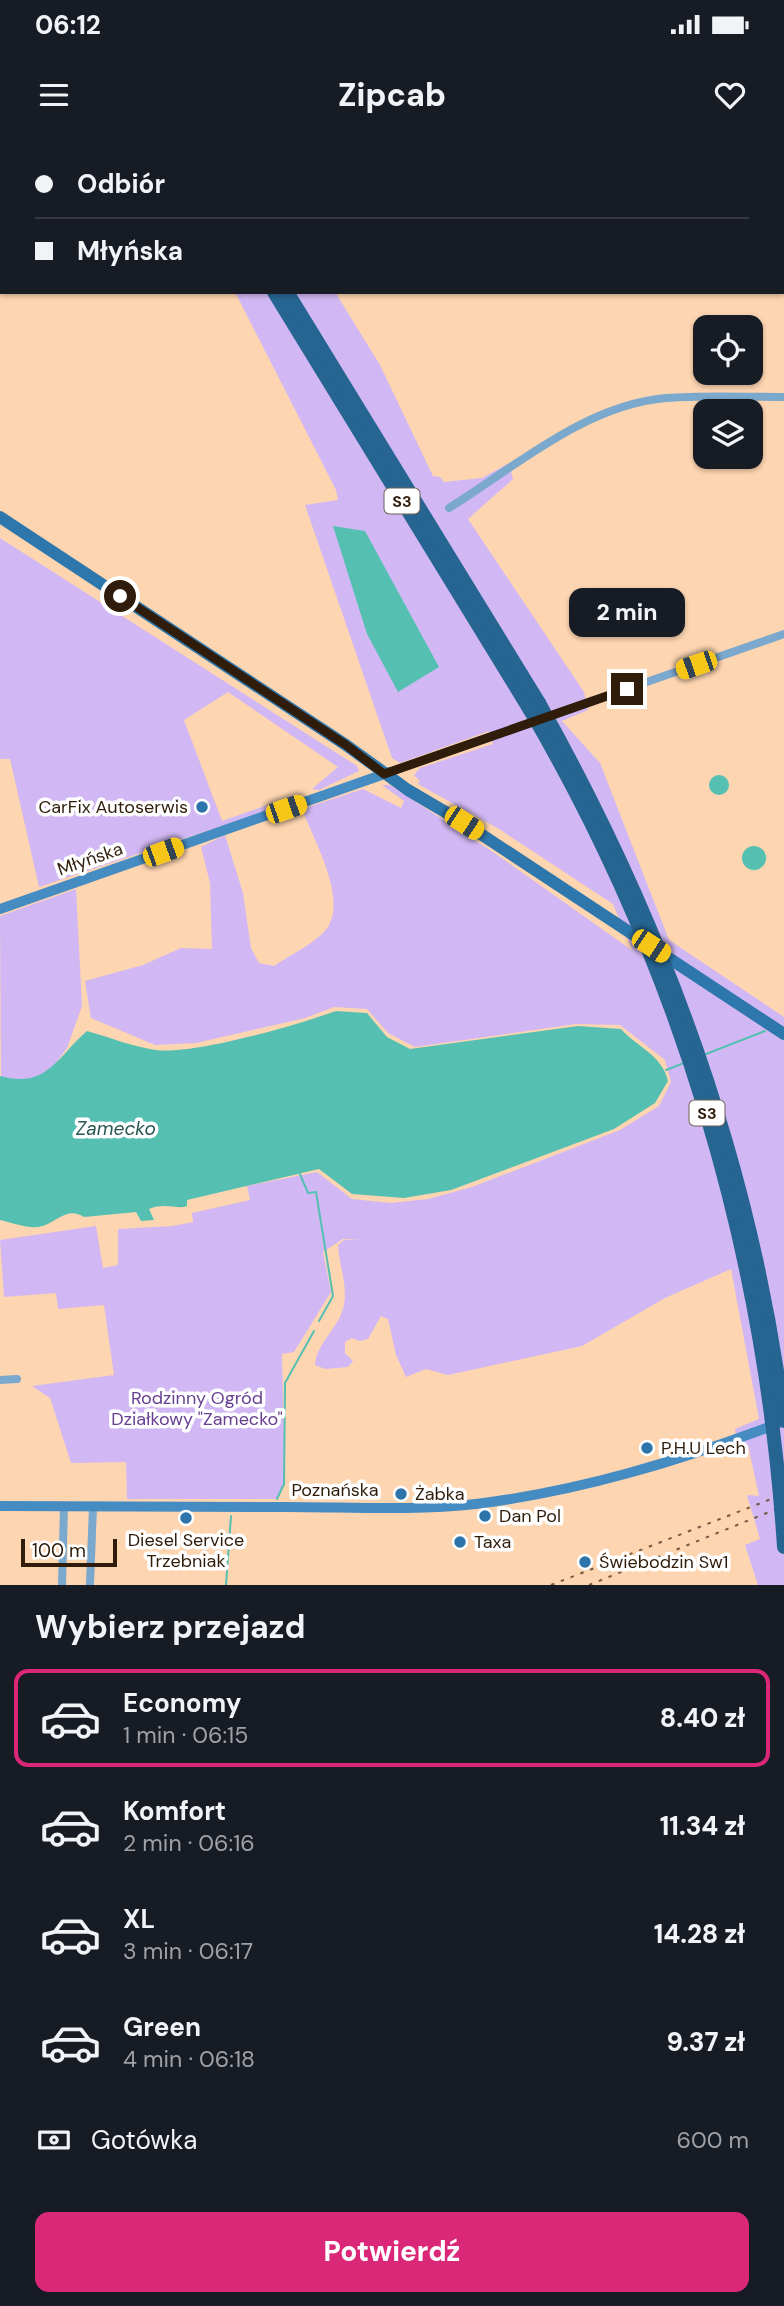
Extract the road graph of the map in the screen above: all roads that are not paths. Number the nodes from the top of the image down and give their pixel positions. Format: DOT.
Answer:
graph roads {
  1 [pos="275,294"];
  2 [pos="289,294"];
  3 [pos="784,397"];
  4 [pos="449,508"];
  5 [pos="0,517"];
  6 [pos="784,634"];
  7 [pos="535,706"];
  8 [pos="388,773"];
  9 [pos="0,909"];
  10 [pos="784,1034"];
  11 [pos="17,1379"];
  12 [pos="0,1380"];
  13 [pos="784,1421"];
  14 [pos="0,1506"];
  15 [pos="64,1506"];
  16 [pos="93,1507"];
  17 [pos="784,1547"];
  18 [pos="90,1584"];
  19 [pos="62,1585"];
  1 -- 7 [label="highway, S3"];
  2 -- 7 [label="highway, S3"];
  3 -- 4 [label="street"];
  5 -- 8 [label="main road"];
  6 -- 8 [label="street, Młyńska"];
  7 -- 13 [label="highway, S3, bridge"];
  7 -- 17 [label="highway, S3, bridge"];
  8 -- 9 [label="street, Młyńska"];
  8 -- 10 [label="main road"];
  11 -- 12 [label="street"];
  13 -- 16 [label="street, Poznańska"];
  14 -- 15 [label="street, Poznańska"];
  15 -- 16 [label="street, Poznańska"];
  15 -- 19 [label="street"];
  16 -- 18 [label="street"];
}
